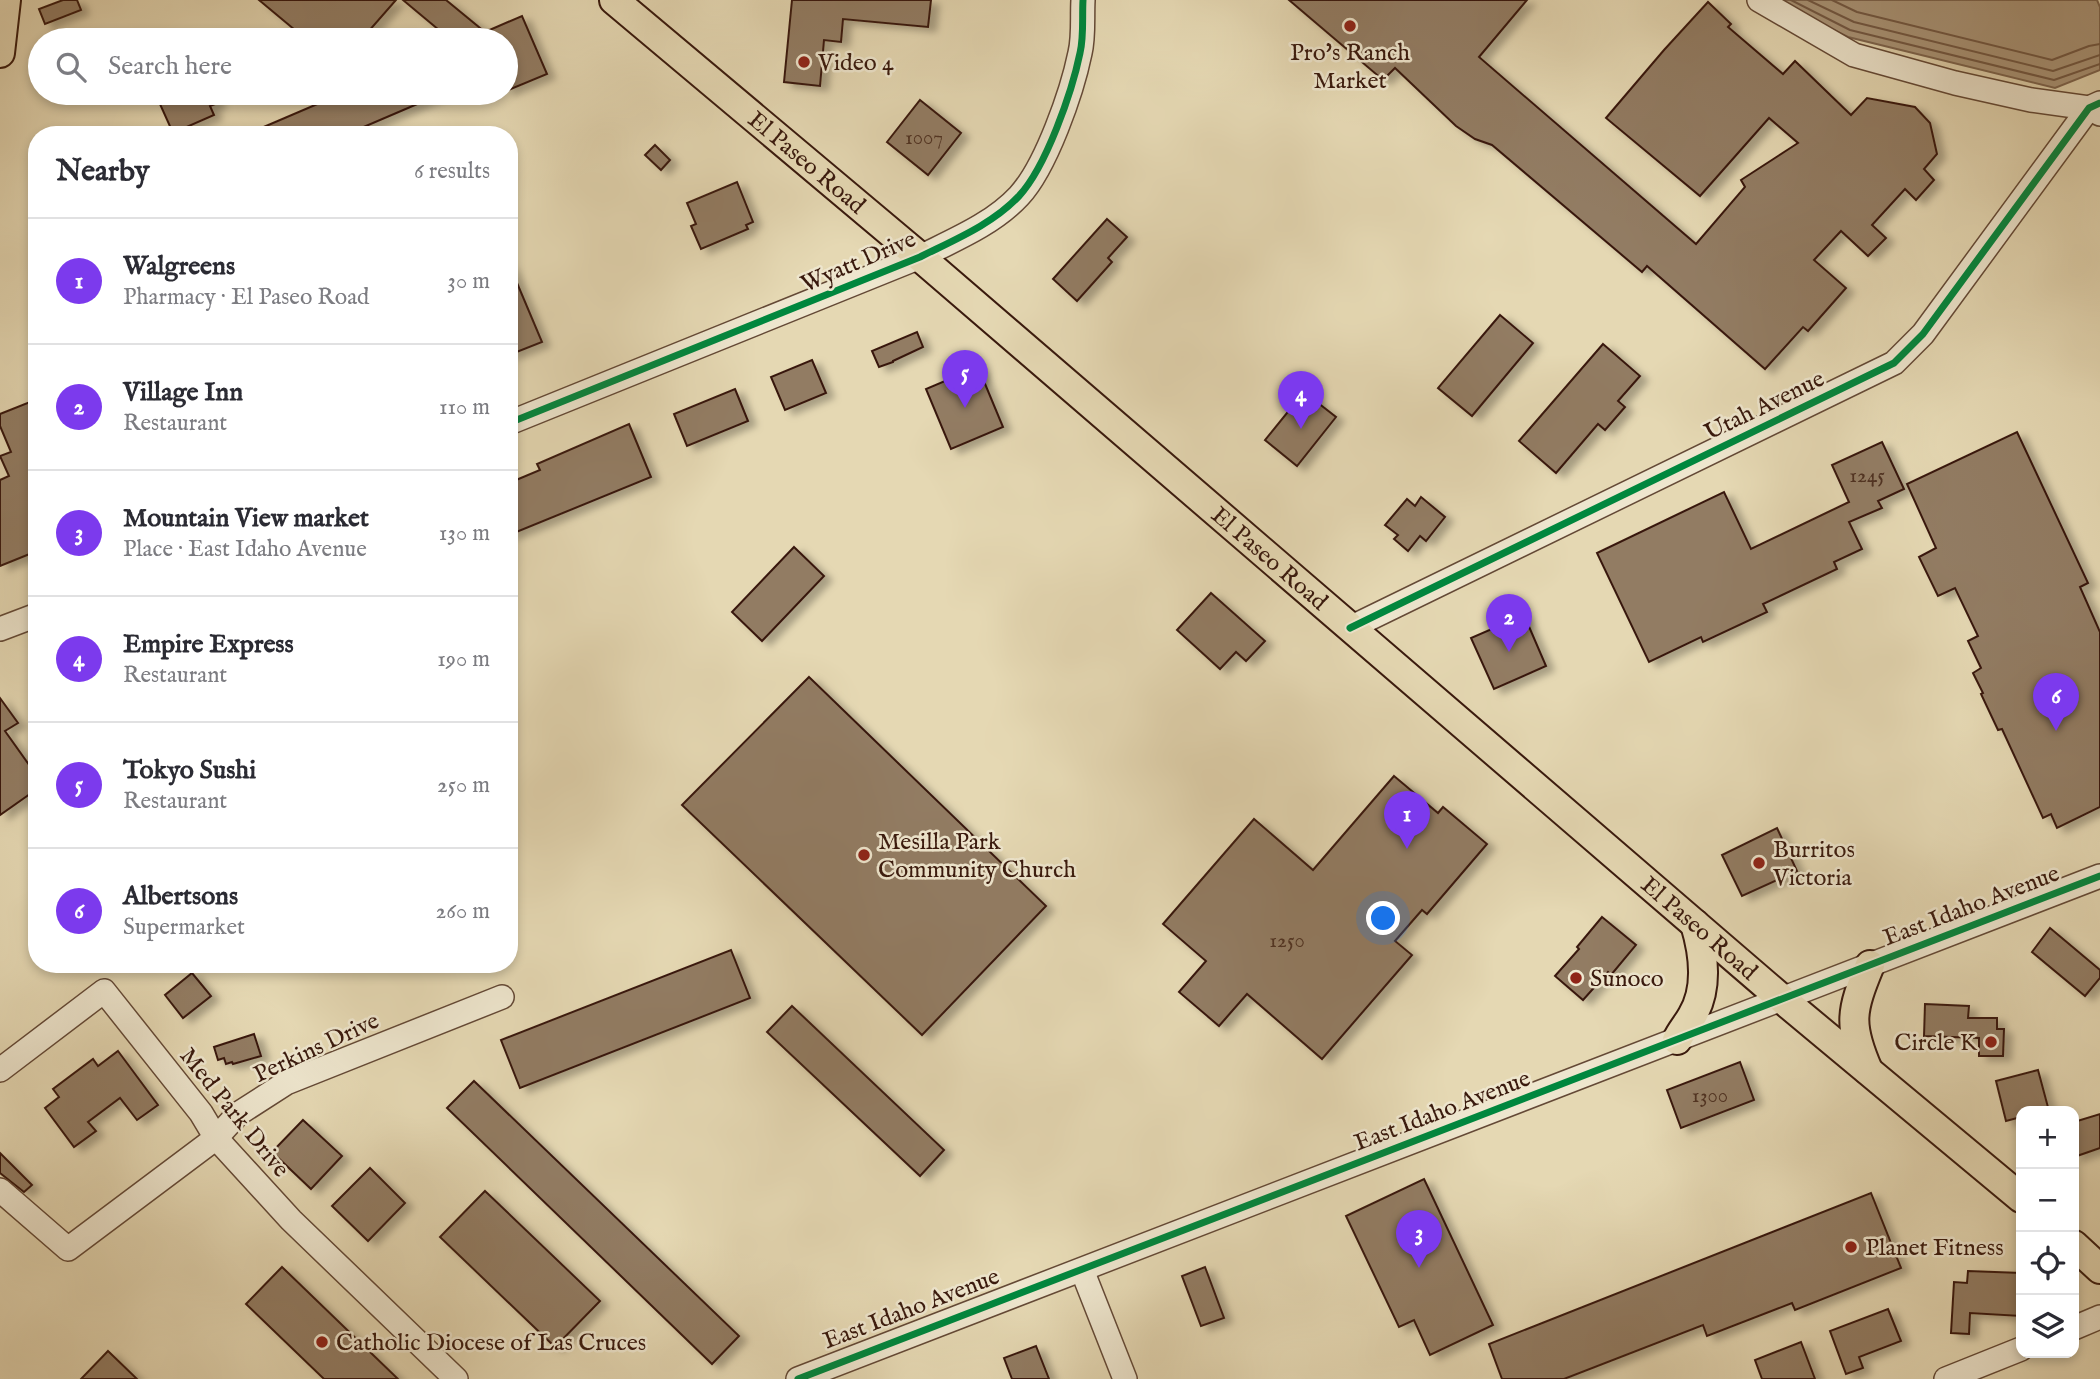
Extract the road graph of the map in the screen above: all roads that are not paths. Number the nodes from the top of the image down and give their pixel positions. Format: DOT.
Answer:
graph roads {
  1 [pos="6,0"];
  2 [pos="614,0"];
  3 [pos="1083,0"];
  4 [pos="1759,0"];
  5 [pos="0,53"];
  6 [pos="2096,108"];
  7 [pos="920,257"];
  8 [pos="518,419"];
  9 [pos="28,618"];
  10 [pos="1350,628"];
  11 [pos="0,629"];
  12 [pos="2100,876"];
  13 [pos="1695,924"];
  14 [pos="1870,965"];
  15 [pos="502,997"];
  16 [pos="1782,999"];
  17 [pos="1677,1040"];
  18 [pos="0,1070"];
  19 [pos="1868,1070"];
  20 [pos="216,1138"];
  21 [pos="0,1190"];
  22 [pos="2016,1194"];
  23 [pos="2079,1250"];
  24 [pos="2100,1269"];
  25 [pos="1083,1270"];
  26 [pos="2100,1317"];
  27 [pos="2079,1326"];
  28 [pos="2016,1351"];
  29 [pos="456,1379"];
  30 [pos="798,1379"];
  31 [pos="1125,1379"];
  32 [pos="1946,1379"];
  1 -- 5 [label="main road"];
  2 -- 7 [label="main road, El Paseo Road"];
  3 -- 7 [label="street, Wyatt Drive"];
  4 -- 6 [label="street"];
  6 -- 10 [label="street, Utah Avenue"];
  7 -- 8 [label="street, Wyatt Drive"];
  7 -- 10 [label="main road, El Paseo Road"];
  9 -- 11 [label="street"];
  10 -- 13 [label="main road, El Paseo Road"];
  12 -- 14 [label="street, East Idaho Avenue"];
  13 -- 16 [label="main road, El Paseo Road"];
  13 -- 17 [label="main road"];
  14 -- 16 [label="street, East Idaho Avenue"];
  14 -- 19 [label="main road"];
  15 -- 20 [label="street, Perkins Drive"];
  16 -- 17 [label="street, East Idaho Avenue"];
  16 -- 19 [label="main road, El Paseo Road"];
  17 -- 25 [label="street, East Idaho Avenue"];
  18 -- 20 [label="street, Med Park Drive"];
  19 -- 22 [label="main road, El Paseo Road"];
  20 -- 21 [label="street, Perkins Drive"];
  20 -- 29 [label="street, Med Park Drive"];
  23 -- 24 [label="main road"];
  25 -- 30 [label="street, East Idaho Avenue"];
  25 -- 31 [label="street"];
  26 -- 27 [label="street"];
  28 -- 32 [label="street"];
}
